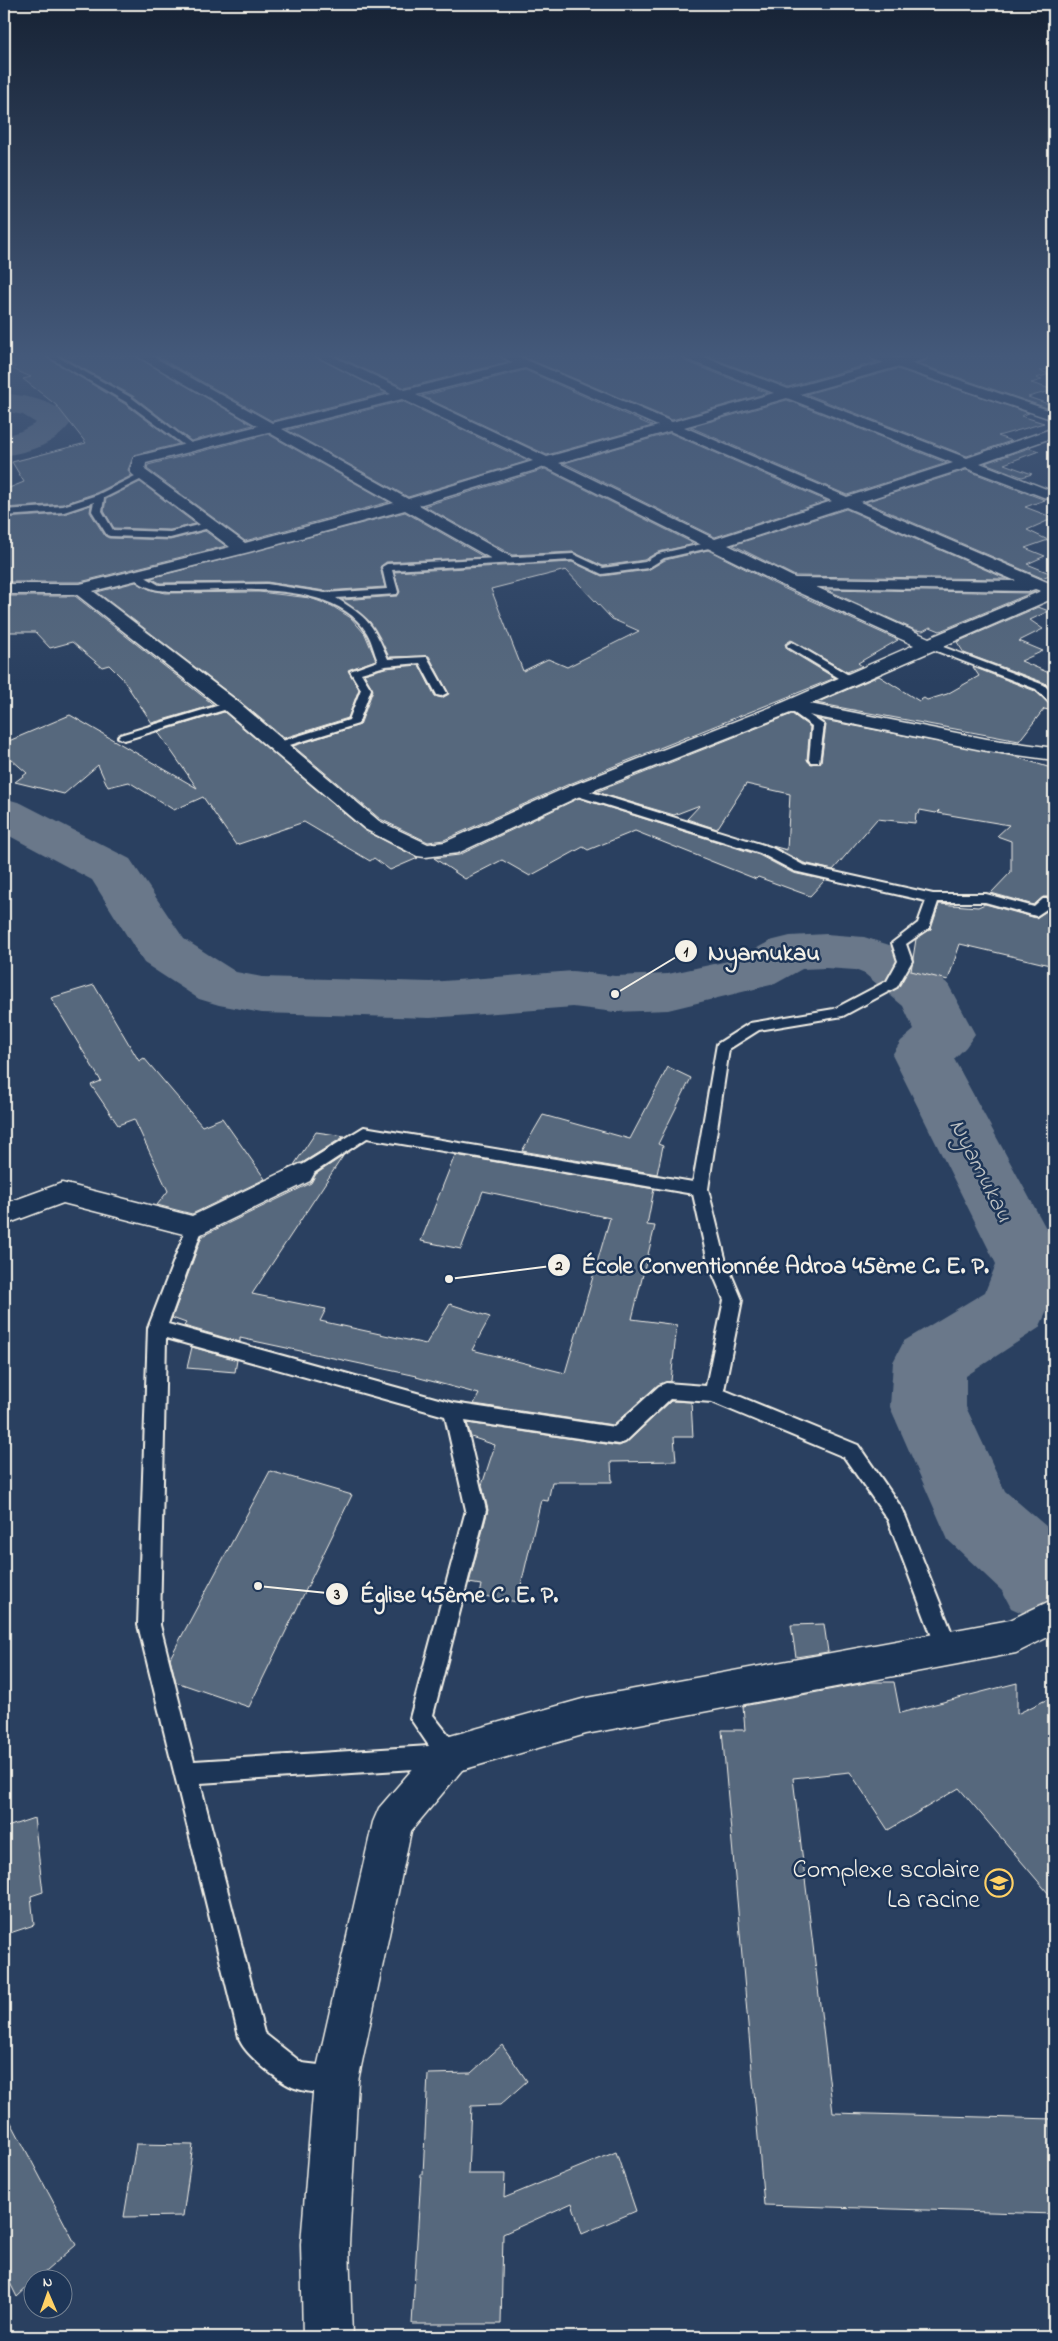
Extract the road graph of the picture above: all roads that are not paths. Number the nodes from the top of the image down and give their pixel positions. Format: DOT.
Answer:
graph roads {
  1 [pos="137,465"];
  2 [pos="337,465"];
  3 [pos="535,465"];
  4 [pos="553,465"];
  5 [pos="765,465"];
  6 [pos="960,465"];
  7 [pos="973,465"];
  8 [pos="143,475"];
  9 [pos="100,497"];
  10 [pos="1054,497"];
  11 [pos="848,501"];
  12 [pos="405,505"];
  13 [pos="4,512"];
  14 [pos="210,525"];
  15 [pos="714,544"];
  16 [pos="243,549"];
  17 [pos="505,560"];
  18 [pos="137,576"];
  19 [pos="788,582"];
  20 [pos="4,589"];
  21 [pos="80,589"];
  22 [pos="1051,590"];
  23 [pos="325,596"];
  24 [pos="792,645"];
  25 [pos="930,645"];
  26 [pos="384,663"];
  27 [pos="848,679"];
  28 [pos="440,693"];
  29 [pos="1054,702"];
  30 [pos="230,705"];
  31 [pos="791,706"];
  32 [pos="124,736"];
  33 [pos="280,745"];
  34 [pos="1054,754"];
  35 [pos="815,760"];
  36 [pos="576,791"];
  37 [pos="933,898"];
  38 [pos="1054,903"];
  39 [pos="300,1174"];
  40 [pos="700,1189"];
  41 [pos="4,1215"];
  42 [pos="195,1227"];
  43 [pos="157,1328"];
  44 [pos="714,1394"];
  45 [pos="453,1410"];
  46 [pos="1054,1615"];
  47 [pos="947,1648"];
  48 [pos="450,1756"];
  49 [pos="186,1773"];
  50 [pos="336,2081"];
  51 [pos="327,2337"];
  1 -- 8 [label="street"];
  2 -- 12 [label="street"];
  3 -- 12 [label="street"];
  4 -- 15 [label="street"];
  5 -- 11 [label="street"];
  6 -- 11 [label="street"];
  7 -- 10 [label="street"];
  8 -- 9 [label="lane"];
  8 -- 14 [label="street"];
  9 -- 13 [label="lane"];
  9 -- 14 [label="lane"];
  11 -- 15 [label="street"];
  11 -- 22 [label="street"];
  12 -- 16 [label="street"];
  12 -- 17 [label="street"];
  14 -- 16 [label="street"];
  15 -- 17 [label="lane"];
  15 -- 19 [label="street"];
  16 -- 18 [label="street"];
  17 -- 23 [label="lane"];
  18 -- 21 [label="street"];
  18 -- 23 [label="lane"];
  19 -- 22 [label="street"];
  19 -- 25 [label="street"];
  20 -- 21 [label="street"];
  21 -- 30 [label="street"];
  22 -- 25 [label="street"];
  23 -- 26 [label="lane"];
  24 -- 27 [label="lane"];
  25 -- 27 [label="street"];
  25 -- 29 [label="lane"];
  26 -- 28 [label="lane"];
  26 -- 33 [label="lane"];
  27 -- 31 [label="street"];
  30 -- 32 [label="lane"];
  30 -- 33 [label="street"];
  31 -- 34 [label="street"];
  31 -- 35 [label="lane"];
  31 -- 36 [label="street"];
  33 -- 36 [label="street"];
  36 -- 37 [label="lane"];
  37 -- 38 [label="lane"];
  37 -- 40 [label="lane"];
  39 -- 40 [label="lane"];
  39 -- 42 [label="street"];
  40 -- 44 [label="lane"];
  41 -- 42 [label="street"];
  42 -- 43 [label="lane"];
  43 -- 45 [label="lane"];
  43 -- 49 [label="lane"];
  44 -- 45 [label="lane"];
  44 -- 47 [label="lane"];
  45 -- 48 [label="lane"];
  46 -- 47 [label="street"];
  47 -- 48 [label="street"];
  48 -- 49 [label="lane"];
  48 -- 50 [label="street"];
  49 -- 50 [label="lane"];
  50 -- 51 [label="street"];
}
